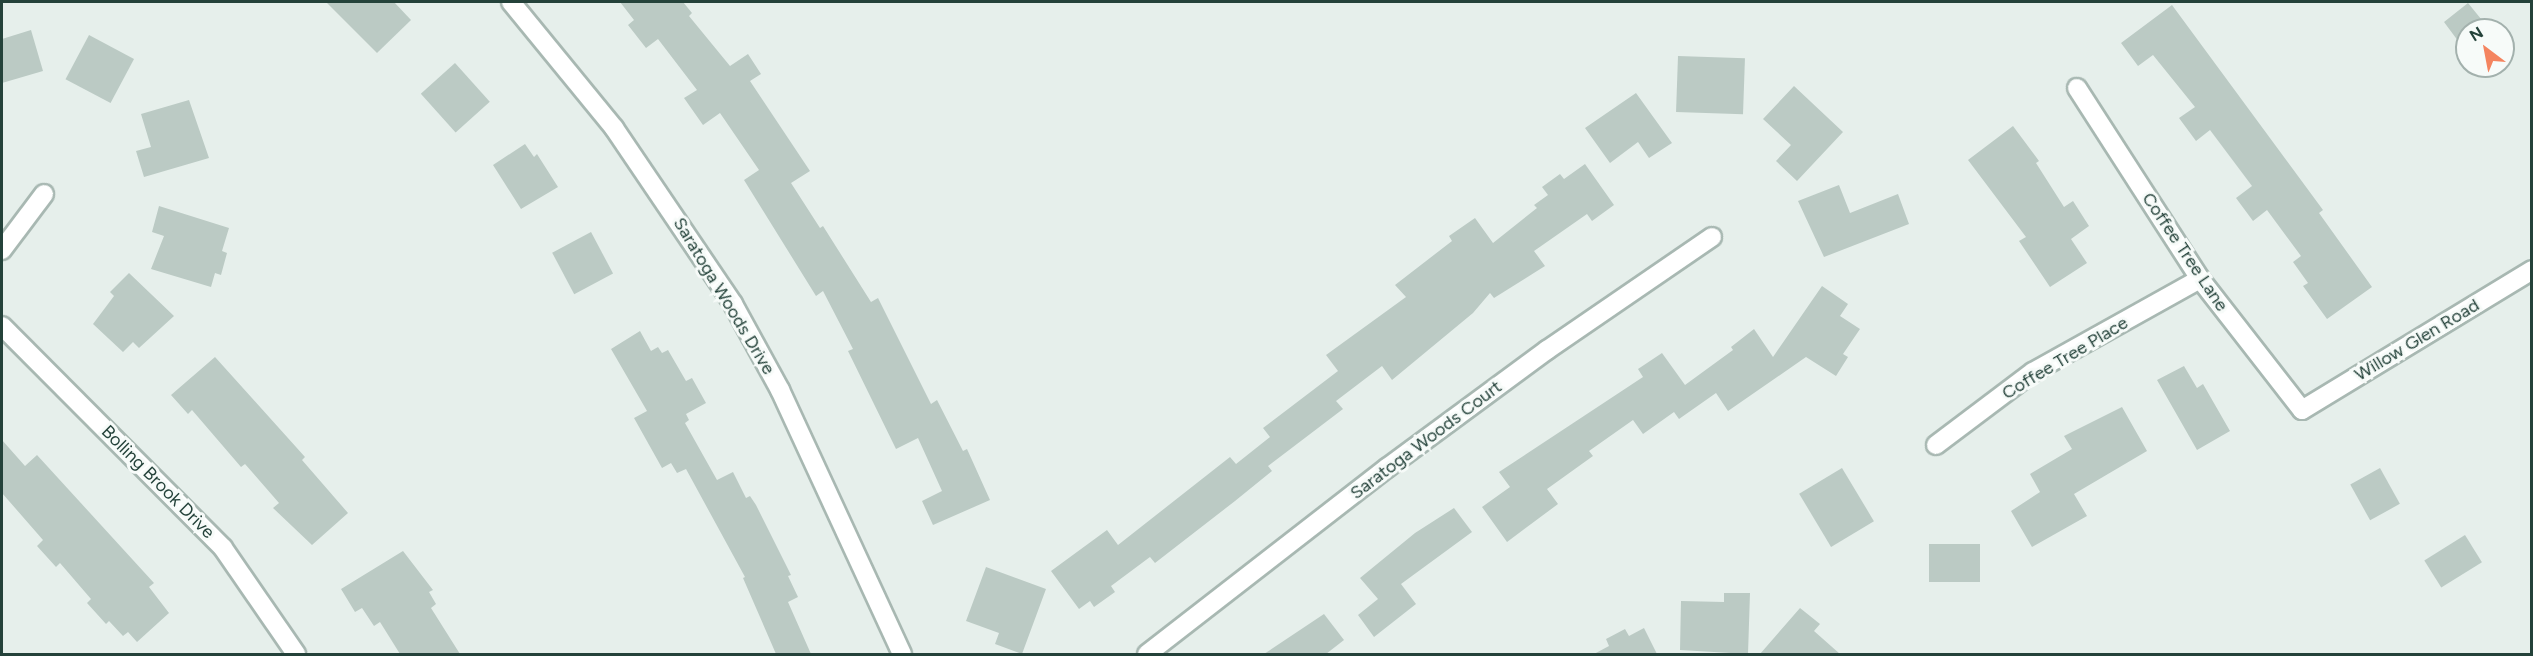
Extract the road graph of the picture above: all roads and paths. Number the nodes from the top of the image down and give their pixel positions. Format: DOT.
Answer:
graph roads {
  1 [pos="511,2"];
  2 [pos="2077,88"];
  3 [pos="44,194"];
  4 [pos="1712,237"];
  5 [pos="2,250"];
  6 [pos="2532,270"];
  7 [pos="2200,279"];
  8 [pos="2,326"];
  9 [pos="2302,410"];
  10 [pos="1935,445"];
  11 [pos="296,654"];
  12 [pos="902,654"];
  13 [pos="1147,654"];
  1 -- 12 [label="street, Saratoga Woods Drive"];
  2 -- 7 [label="street, Coffee Tree Lane"];
  3 -- 5 [label="street"];
  4 -- 13 [label="street, Saratoga Woods Court"];
  6 -- 9 [label="street, Willow Glen Road"];
  7 -- 9 [label="street, Coffee Tree Lane"];
  7 -- 10 [label="street, Coffee Tree Place"];
  8 -- 11 [label="street, Bolling Brook Drive"];
}
